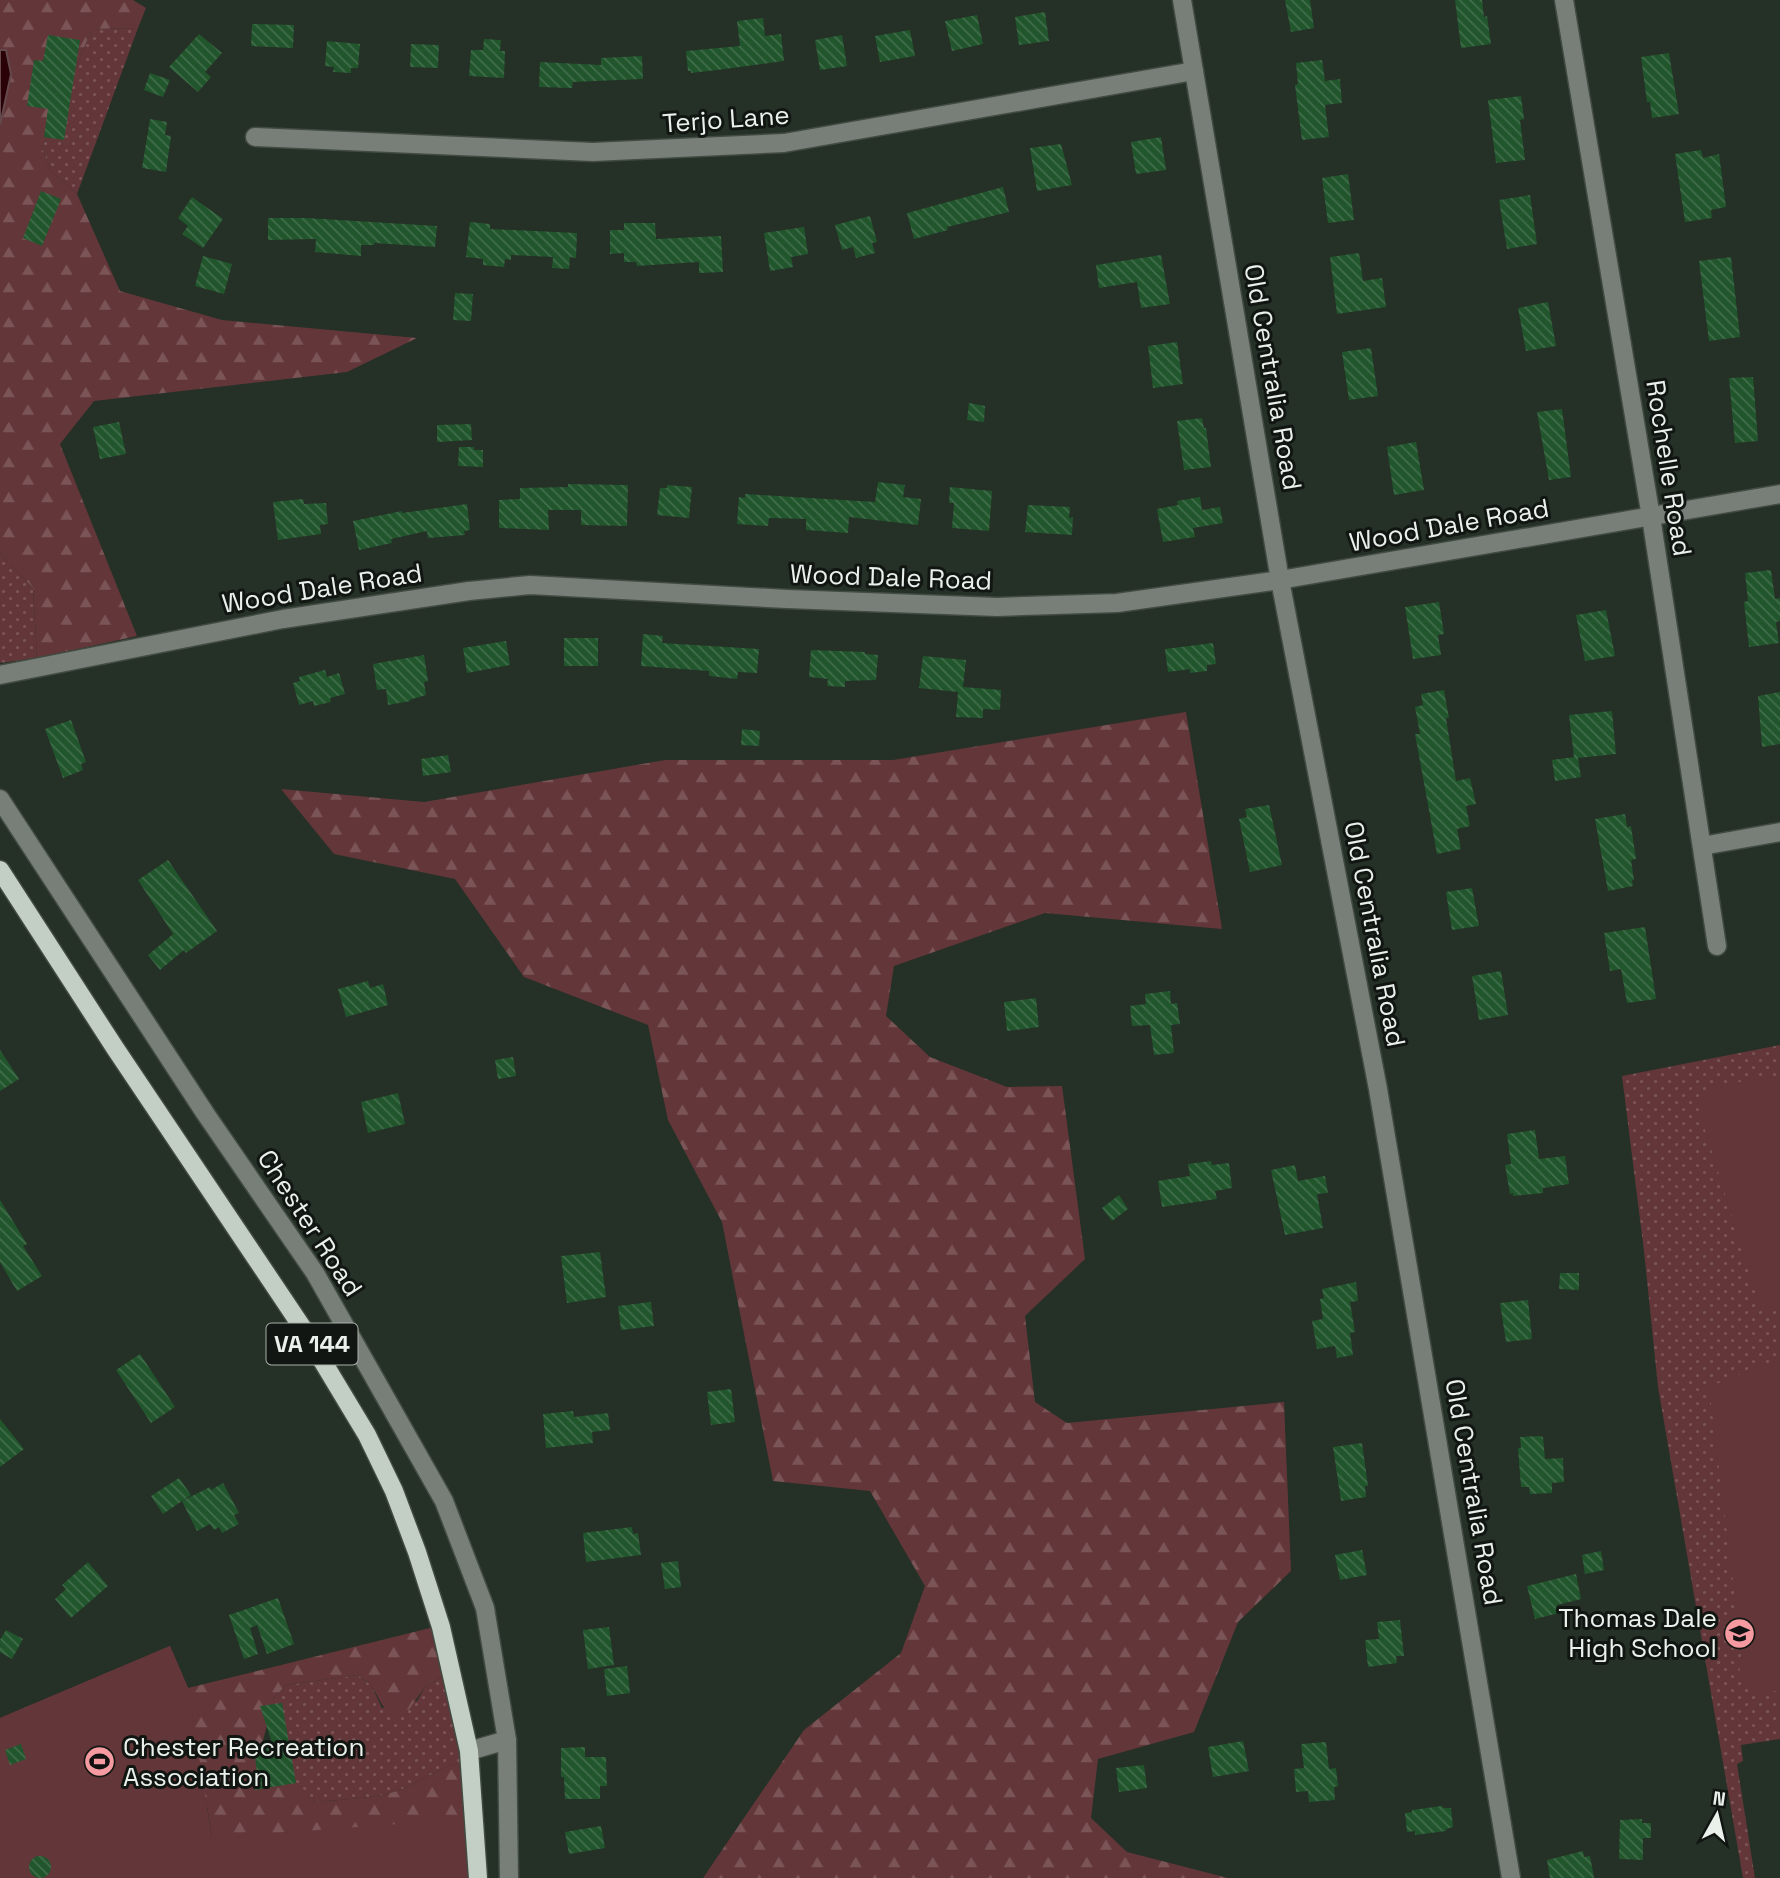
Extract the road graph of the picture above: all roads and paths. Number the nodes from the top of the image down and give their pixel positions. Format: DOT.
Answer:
graph roads {
  1 [pos="1182,0"];
  2 [pos="1564,0"];
  3 [pos="1194,71"];
  4 [pos="255,137"];
  5 [pos="1780,494"];
  6 [pos="1651,517"];
  7 [pos="1280,580"];
  8 [pos="0,675"];
  9 [pos="0,799"];
  10 [pos="1780,832"];
  11 [pos="1702,846"];
  12 [pos="0,870"];
  13 [pos="1717,946"];
  14 [pos="507,1740"];
  15 [pos="469,1751"];
  16 [pos="478,1878"];
  17 [pos="509,1878"];
  18 [pos="1511,1878"];
  1 -- 3 [label="street, Old Centralia Road"];
  2 -- 6 [label="street, Rochelle Road"];
  3 -- 4 [label="street, Terjo Lane"];
  3 -- 7 [label="street, Old Centralia Road"];
  5 -- 6 [label="street, Wood Dale Road"];
  6 -- 7 [label="street, Wood Dale Road"];
  6 -- 11 [label="street, Rochelle Road"];
  7 -- 8 [label="street, Wood Dale Road"];
  7 -- 18 [label="street, Old Centralia Road"];
  9 -- 14 [label="street, Chester Road / VA 144"];
  10 -- 11 [label="street"];
  11 -- 13 [label="street, Rochelle Road"];
  12 -- 15 [label="main road, VA 144"];
  14 -- 15 [label="street"];
  14 -- 17 [label="street, Chester Road / VA 144"];
  15 -- 16 [label="main road, VA 144"];
}
